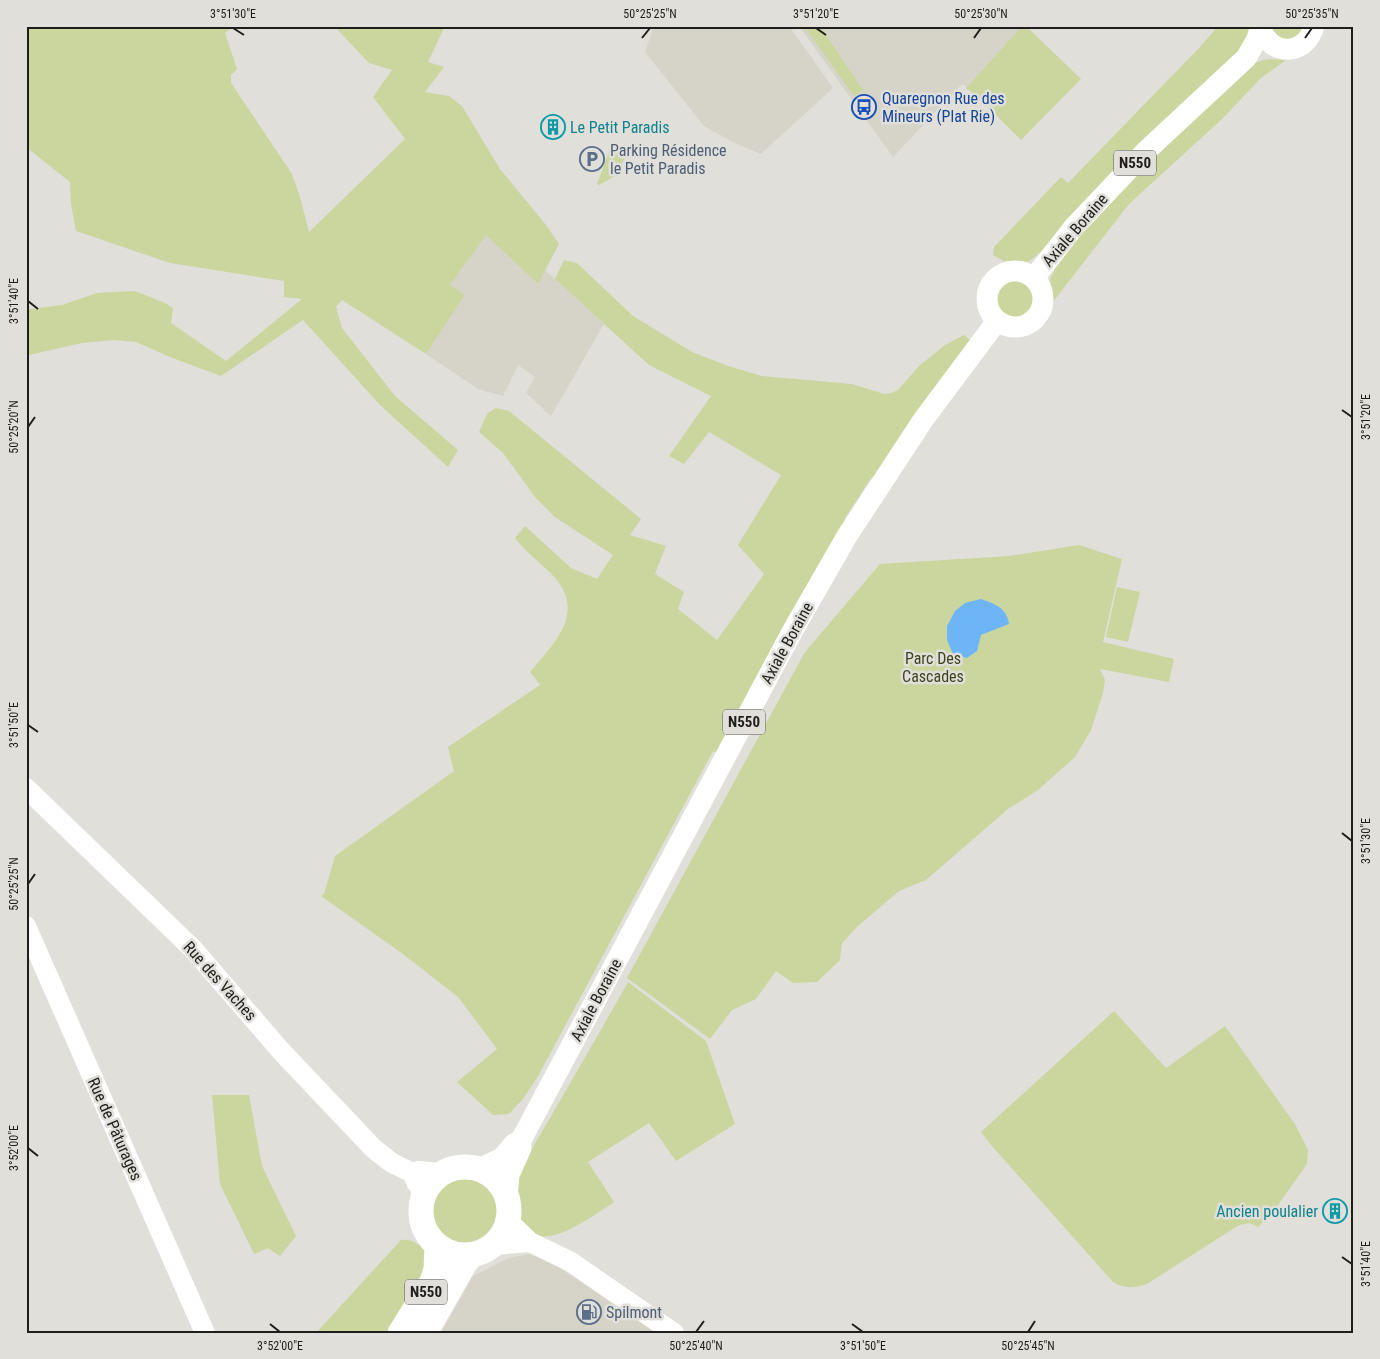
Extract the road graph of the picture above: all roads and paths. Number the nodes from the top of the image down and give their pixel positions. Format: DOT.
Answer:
graph roads {
  1 [pos="1314,26"];
  2 [pos="1260,27"];
  3 [pos="1277,47"];
  4 [pos="1246,58"];
  5 [pos="1034,278"];
  6 [pos="997,320"];
  7 [pos="26,788"];
  8 [pos="26,926"];
  9 [pos="520,1142"];
  10 [pos="479,1169"];
  11 [pos="419,1183"];
  12 [pos="508,1209"];
  13 [pos="530,1242"];
  14 [pos="437,1246"];
  15 [pos="483,1250"];
  16 [pos="205,1333"];
  17 [pos="400,1333"];
  18 [pos="425,1333"];
  19 [pos="674,1333"];
  1 -- 3 [label="main road, N550"];
  2 -- 3 [label="main road, N550"];
  2 -- 4 [label="main road, N550"];
  3 -- 4 [label="main road, N550"];
  4 -- 5 [label="main road, Axiale Boraine / N550"];
  5 -- 6 [label="main road, Axiale Boraine"];
  5 -- 6 [label="main road, Axiale Boraine"];
  6 -- 9 [label="main road, Axiale Boraine / N550"];
  7 -- 11 [label="street, Rue des Vaches"];
  8 -- 16 [label="street, Rue de Pâturages"];
  9 -- 10 [label="main road, Axiale Boraine / N550"];
  9 -- 12 [label="main road, Axiale Boraine / N550"];
  10 -- 11 [label="highway, Axiale Boraine"];
  10 -- 12 [label="highway"];
  11 -- 14 [label="highway"];
  12 -- 13 [label="street"];
  12 -- 15 [label="highway, Axiale Boraine"];
  13 -- 15 [label="street"];
  13 -- 19 [label="street"];
  14 -- 15 [label="highway"];
  14 -- 17 [label="highway, N550"];
  15 -- 18 [label="highway, Axiale Boraine / N550"];
}
